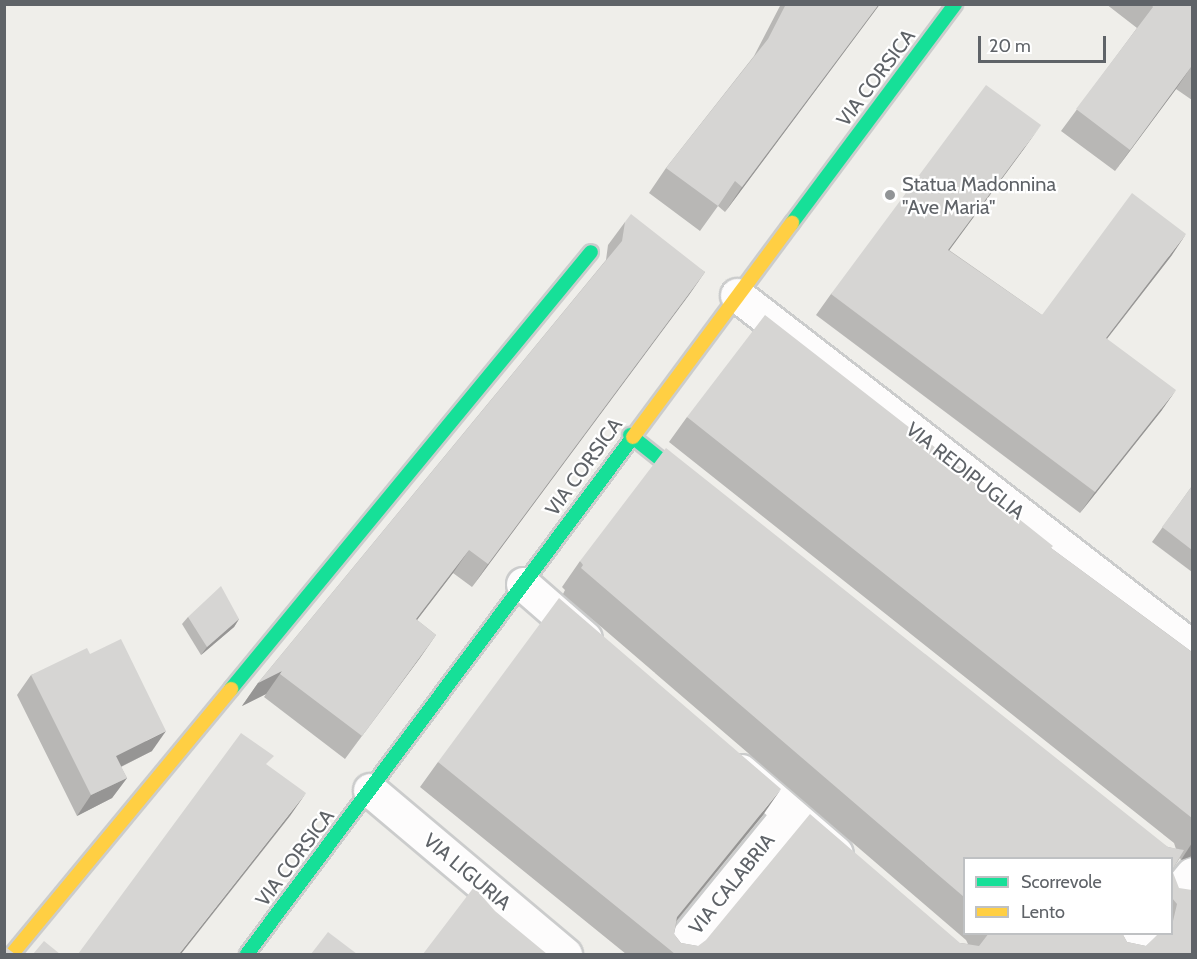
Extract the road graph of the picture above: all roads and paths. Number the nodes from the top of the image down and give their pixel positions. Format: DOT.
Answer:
graph roads {
  1 [pos="955,4"];
  2 [pos="591,252"];
  3 [pos="737,295"];
  4 [pos="630,435"];
  5 [pos="705,495"];
  6 [pos="523,584"];
  7 [pos="1192,648"];
  8 [pos="612,660"];
  9 [pos="718,752"];
  10 [pos="370,790"];
  11 [pos="789,813"];
  12 [pos="859,873"];
  13 [pos="1139,935"];
  14 [pos="12,954"];
  15 [pos="248,954"];
  16 [pos="565,954"];
  17 [pos="674,954"];
  18 [pos="1122,954"];
  1 -- 3 [label="street, VIA CORSICA"];
  2 -- 14 [label="street"];
  3 -- 4 [label="street, VIA CORSICA"];
  3 -- 7 [label="street, VIA REDIPUGLIA"];
  4 -- 5 [label="street"];
  4 -- 6 [label="street, VIA CORSICA"];
  6 -- 8 [label="street"];
  6 -- 10 [label="street, VIA CORSICA"];
  9 -- 11 [label="street"];
  10 -- 15 [label="street, VIA CORSICA"];
  10 -- 16 [label="street, VIA LIGURIA"];
  11 -- 12 [label="street"];
  11 -- 17 [label="street, VIA CALABRIA"];
  13 -- 18 [label="street"];
}
